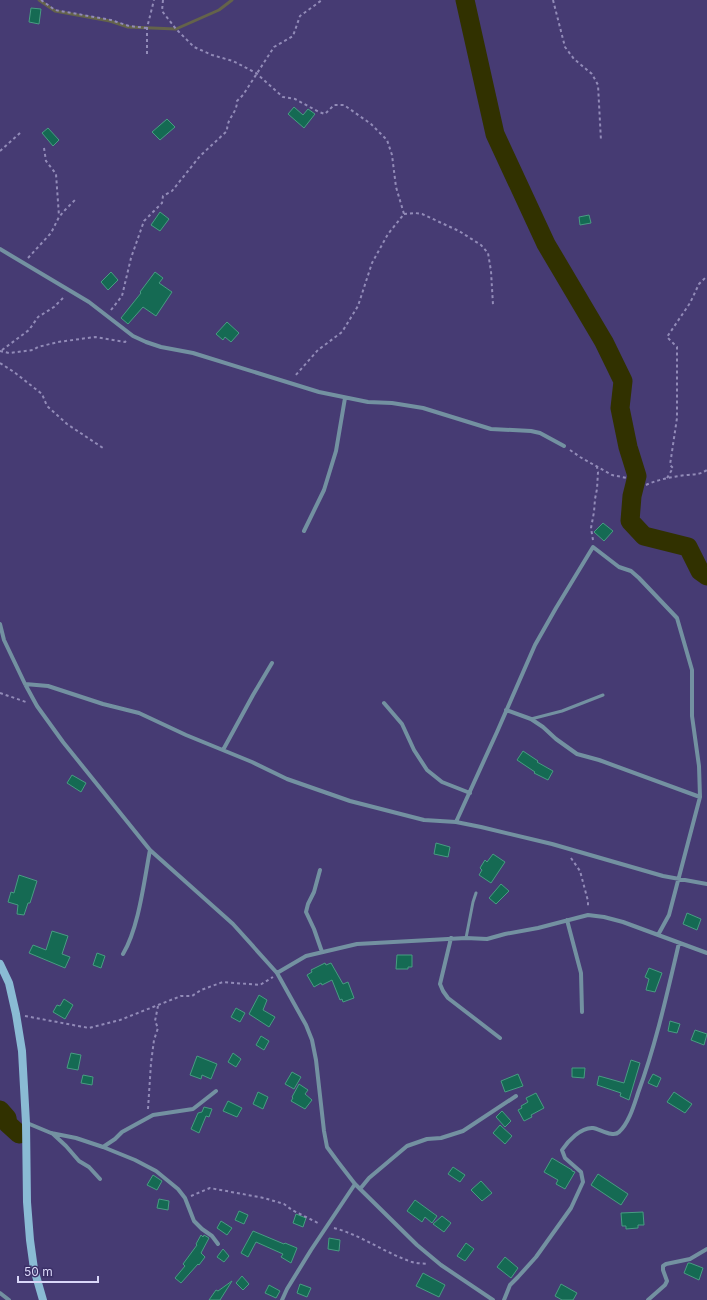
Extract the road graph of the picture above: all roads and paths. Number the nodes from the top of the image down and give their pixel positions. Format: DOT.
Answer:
graph roads {
  1 [pos="41,0"];
  2 [pos="154,0"];
  3 [pos="163,0"];
  4 [pos="322,0"];
  5 [pos="553,0"];
  6 [pos="147,28"];
  7 [pos="147,54"];
  8 [pos="256,73"];
  9 [pos="21,132"];
  10 [pos="601,142"];
  11 [pos="44,148"];
  12 [pos="0,151"];
  13 [pos="76,199"];
  14 [pos="404,214"];
  15 [pos="59,218"];
  16 [pos="0,249"];
  17 [pos="23,263"];
  18 [pos="707,276"];
  19 [pos="69,290"];
  20 [pos="493,305"];
  21 [pos="107,316"];
  22 [pos="133,336"];
  23 [pos="1,351"];
  24 [pos="0,363"];
  25 [pos="289,382"];
  26 [pos="345,398"];
  27 [pos="564,446"];
  28 [pos="103,448"];
  29 [pos="596,467"];
  30 [pos="707,470"];
  31 [pos="627,478"];
  32 [pos="667,478"];
  33 [pos="646,485"];
  34 [pos="304,531"];
  35 [pos="593,547"];
  36 [pos="0,624"];
  37 [pos="272,663"];
  38 [pos="24,684"];
  39 [pos="0,693"];
  40 [pos="603,695"];
  41 [pos="384,703"];
  42 [pos="37,706"];
  43 [pos="506,710"];
  44 [pos="531,719"];
  45 [pos="223,750"];
  46 [pos="470,793"];
  47 [pos="700,796"];
  48 [pos="456,822"];
  49 [pos="565,848"];
  50 [pos="150,850"];
  51 [pos="320,870"];
  52 [pos="678,878"];
  53 [pos="707,884"];
  54 [pos="476,893"];
  55 [pos="588,915"];
  56 [pos="566,920"];
  57 [pos="658,935"];
  58 [pos="451,938"];
  59 [pos="466,938"];
  60 [pos="679,943"];
  61 [pos="322,952"];
  62 [pos="707,953"];
  63 [pos="123,954"];
  64 [pos="1,967"];
  65 [pos="277,973"];
  66 [pos="158,1006"];
  67 [pos="582,1012"];
  68 [pos="16,1014"];
  69 [pos="500,1038"];
  70 [pos="216,1092"];
  71 [pos="516,1096"];
  72 [pos="147,1118"];
  73 [pos="26,1123"];
  74 [pos="51,1133"];
  75 [pos="103,1147"];
  76 [pos="100,1179"];
  77 [pos="355,1184"];
  78 [pos="360,1189"];
  79 [pos="185,1198"];
  80 [pos="326,1227"];
  81 [pos="218,1244"];
  82 [pos="707,1249"];
  83 [pos="441,1265"];
  84 [pos="0,1293"];
  85 [pos="9,1300"];
  86 [pos="43,1300"];
  87 [pos="282,1300"];
  88 [pos="493,1300"];
  89 [pos="504,1300"];
  90 [pos="648,1300"];
  1 -- 6 [label="path"];
  2 -- 6 [label="path"];
  3 -- 8 [label="path"];
  4 -- 8 [label="path"];
  5 -- 10 [label="path"];
  6 -- 7 [label="path"];
  8 -- 14 [label="path"];
  8 -- 21 [label="path"];
  9 -- 12 [label="path"];
  11 -- 15 [label="path"];
  13 -- 15 [label="path"];
  14 -- 20 [label="path"];
  14 -- 25 [label="path"];
  15 -- 17 [label="path"];
  16 -- 17 [label="street"];
  17 -- 19 [label="street"];
  18 -- 32 [label="path"];
  19 -- 21 [label="street"];
  19 -- 23 [label="path"];
  21 -- 22 [label="street"];
  22 -- 23 [label="path"];
  22 -- 25 [label="street"];
  24 -- 28 [label="path"];
  25 -- 26 [label="street"];
  26 -- 27 [label="street"];
  26 -- 34 [label="street"];
  27 -- 29 [label="path"];
  29 -- 31 [label="path"];
  29 -- 35 [label="path"];
  30 -- 32 [label="path"];
  32 -- 33 [label="path"];
  35 -- 43 [label="street"];
  35 -- 47 [label="street"];
  36 -- 38 [label="street"];
  37 -- 45 [label="street"];
  38 -- 42 [label="street"];
  38 -- 45 [label="street"];
  39 -- 42 [label="path"];
  40 -- 44 [label="lane"];
  41 -- 46 [label="street"];
  42 -- 50 [label="street"];
  43 -- 44 [label="street"];
  43 -- 46 [label="street"];
  44 -- 47 [label="street"];
  45 -- 48 [label="street"];
  46 -- 48 [label="street"];
  47 -- 52 [label="street"];
  48 -- 49 [label="street"];
  49 -- 52 [label="street"];
  49 -- 55 [label="path"];
  50 -- 63 [label="street"];
  50 -- 65 [label="street"];
  51 -- 61 [label="street"];
  52 -- 53 [label="street"];
  52 -- 57 [label="street"];
  54 -- 59 [label="lane"];
  55 -- 56 [label="street"];
  55 -- 57 [label="street"];
  56 -- 59 [label="street"];
  56 -- 67 [label="street"];
  57 -- 60 [label="street"];
  58 -- 59 [label="street"];
  58 -- 61 [label="street"];
  58 -- 69 [label="street"];
  60 -- 62 [label="street"];
  60 -- 89 [label="street"];
  61 -- 65 [label="street"];
  64 -- 68 [label="street"];
  65 -- 66 [label="path"];
  65 -- 77 [label="street"];
  66 -- 68 [label="path"];
  66 -- 72 [label="path"];
  68 -- 73 [label="street"];
  70 -- 72 [label="street"];
  71 -- 78 [label="street"];
  72 -- 75 [label="street"];
  73 -- 74 [label="street"];
  73 -- 86 [label="street"];
  74 -- 75 [label="street"];
  74 -- 76 [label="street"];
  75 -- 79 [label="street"];
  77 -- 78 [label="street"];
  77 -- 80 [label="street"];
  78 -- 83 [label="street"];
  79 -- 80 [label="path"];
  79 -- 81 [label="street"];
  80 -- 83 [label="path"];
  80 -- 87 [label="street"];
  82 -- 90 [label="street"];
  83 -- 88 [label="street"];
  84 -- 85 [label="street"];
}
